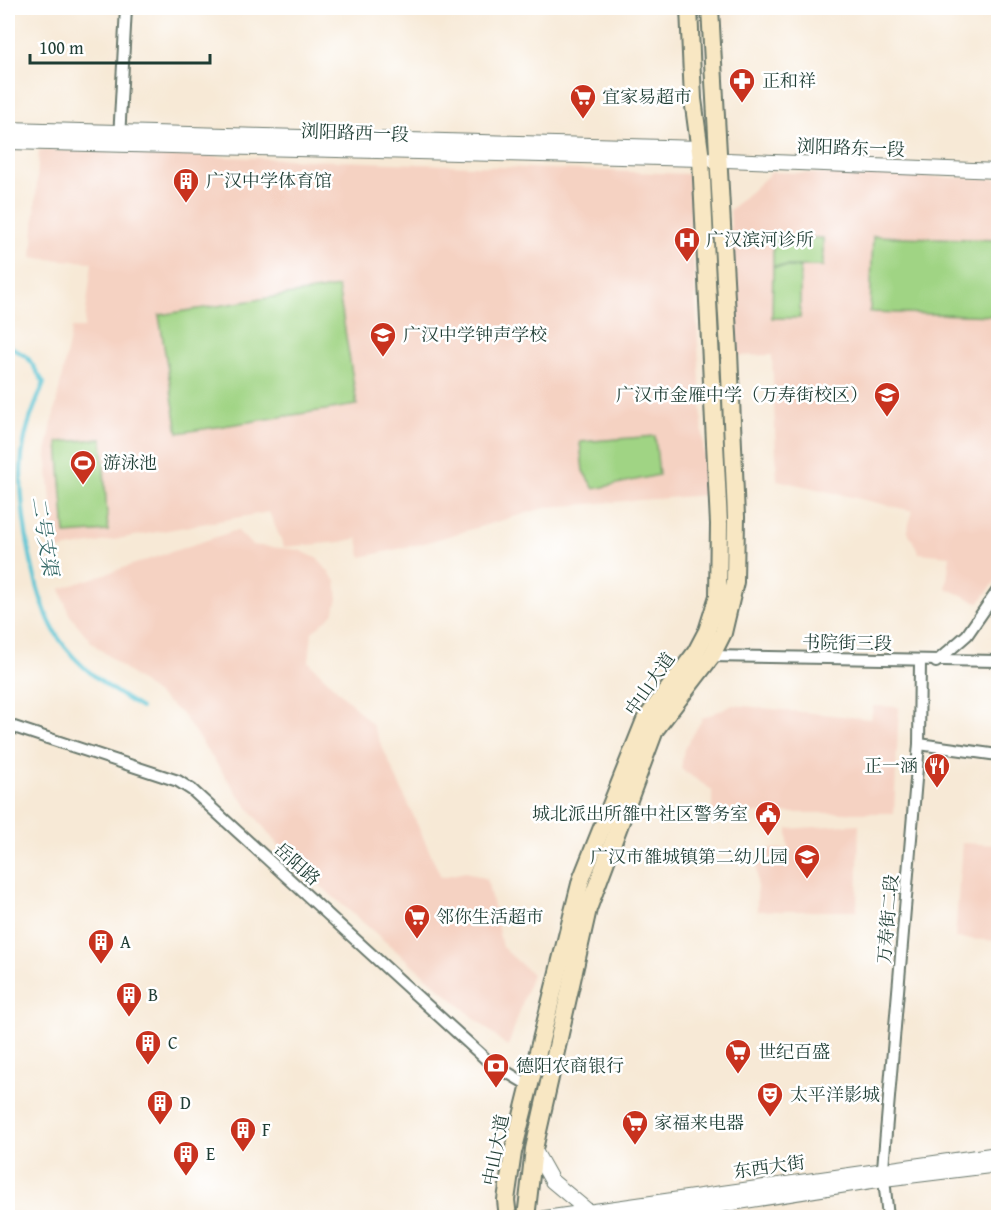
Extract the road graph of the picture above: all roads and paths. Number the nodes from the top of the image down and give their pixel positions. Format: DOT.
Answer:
graph roads {
  1 [pos="126,8"];
  2 [pos="689,8"];
  3 [pos="710,8"];
  4 [pos="8,129"];
  5 [pos="119,138"];
  6 [pos="8,142"];
  7 [pos="701,153"];
  8 [pos="720,161"];
  9 [pos="999,171"];
  10 [pos="999,590"];
  11 [pos="703,654"];
  12 [pos="999,661"];
  13 [pos="920,662"];
  14 [pos="936,662"];
  15 [pos="8,724"];
  16 [pos="919,744"];
  17 [pos="999,756"];
  18 [pos="530,1086"];
  19 [pos="534,1149"];
  20 [pos="999,1154"];
  21 [pos="999,1165"];
  22 [pos="883,1174"];
  23 [pos="588,1211"];
  24 [pos="691,1213"];
  25 [pos="508,1218"];
  26 [pos="526,1218"];
  27 [pos="545,1218"];
  28 [pos="639,1218"];
  29 [pos="888,1218"];
  1 -- 5 [label="street"];
  2 -- 7 [label="main road, 中山大道"];
  3 -- 8 [label="main road, 中山大道"];
  4 -- 5 [label="street"];
  5 -- 6 [label="street, 浏阳路西一段"];
  5 -- 7 [label="street, 浏阳路西一段"];
  7 -- 8 [label="street, 浏阳路东一段"];
  7 -- 11 [label="main road, 中山大道"];
  8 -- 9 [label="street, 浏阳路东一段"];
  8 -- 11 [label="main road, 中山大道"];
  10 -- 14 [label="street"];
  11 -- 13 [label="street, 书院街三段"];
  11 -- 18 [label="main road, 中山大道"];
  11 -- 19 [label="main road, 中山大道"];
  12 -- 14 [label="street, 书院街三段"];
  13 -- 14 [label="street, 书院街三段"];
  13 -- 16 [label="street, 万寿街二段"];
  15 -- 18 [label="street, 岳阳路"];
  16 -- 17 [label="street"];
  16 -- 22 [label="street, 万寿街二段"];
  18 -- 25 [label="main road, 中山大道"];
  19 -- 23 [label="street"];
  19 -- 26 [label="main road, 中山大道"];
  20 -- 22 [label="street, 东西大街"];
  21 -- 22 [label="street, 东西大街"];
  22 -- 23 [label="street, 东西大街"];
  22 -- 24 [label="street, 东西大街"];
  22 -- 29 [label="street, 万寿街二段"];
  23 -- 27 [label="street, 东西大街"];
  24 -- 28 [label="street, 东西大街"];
}
